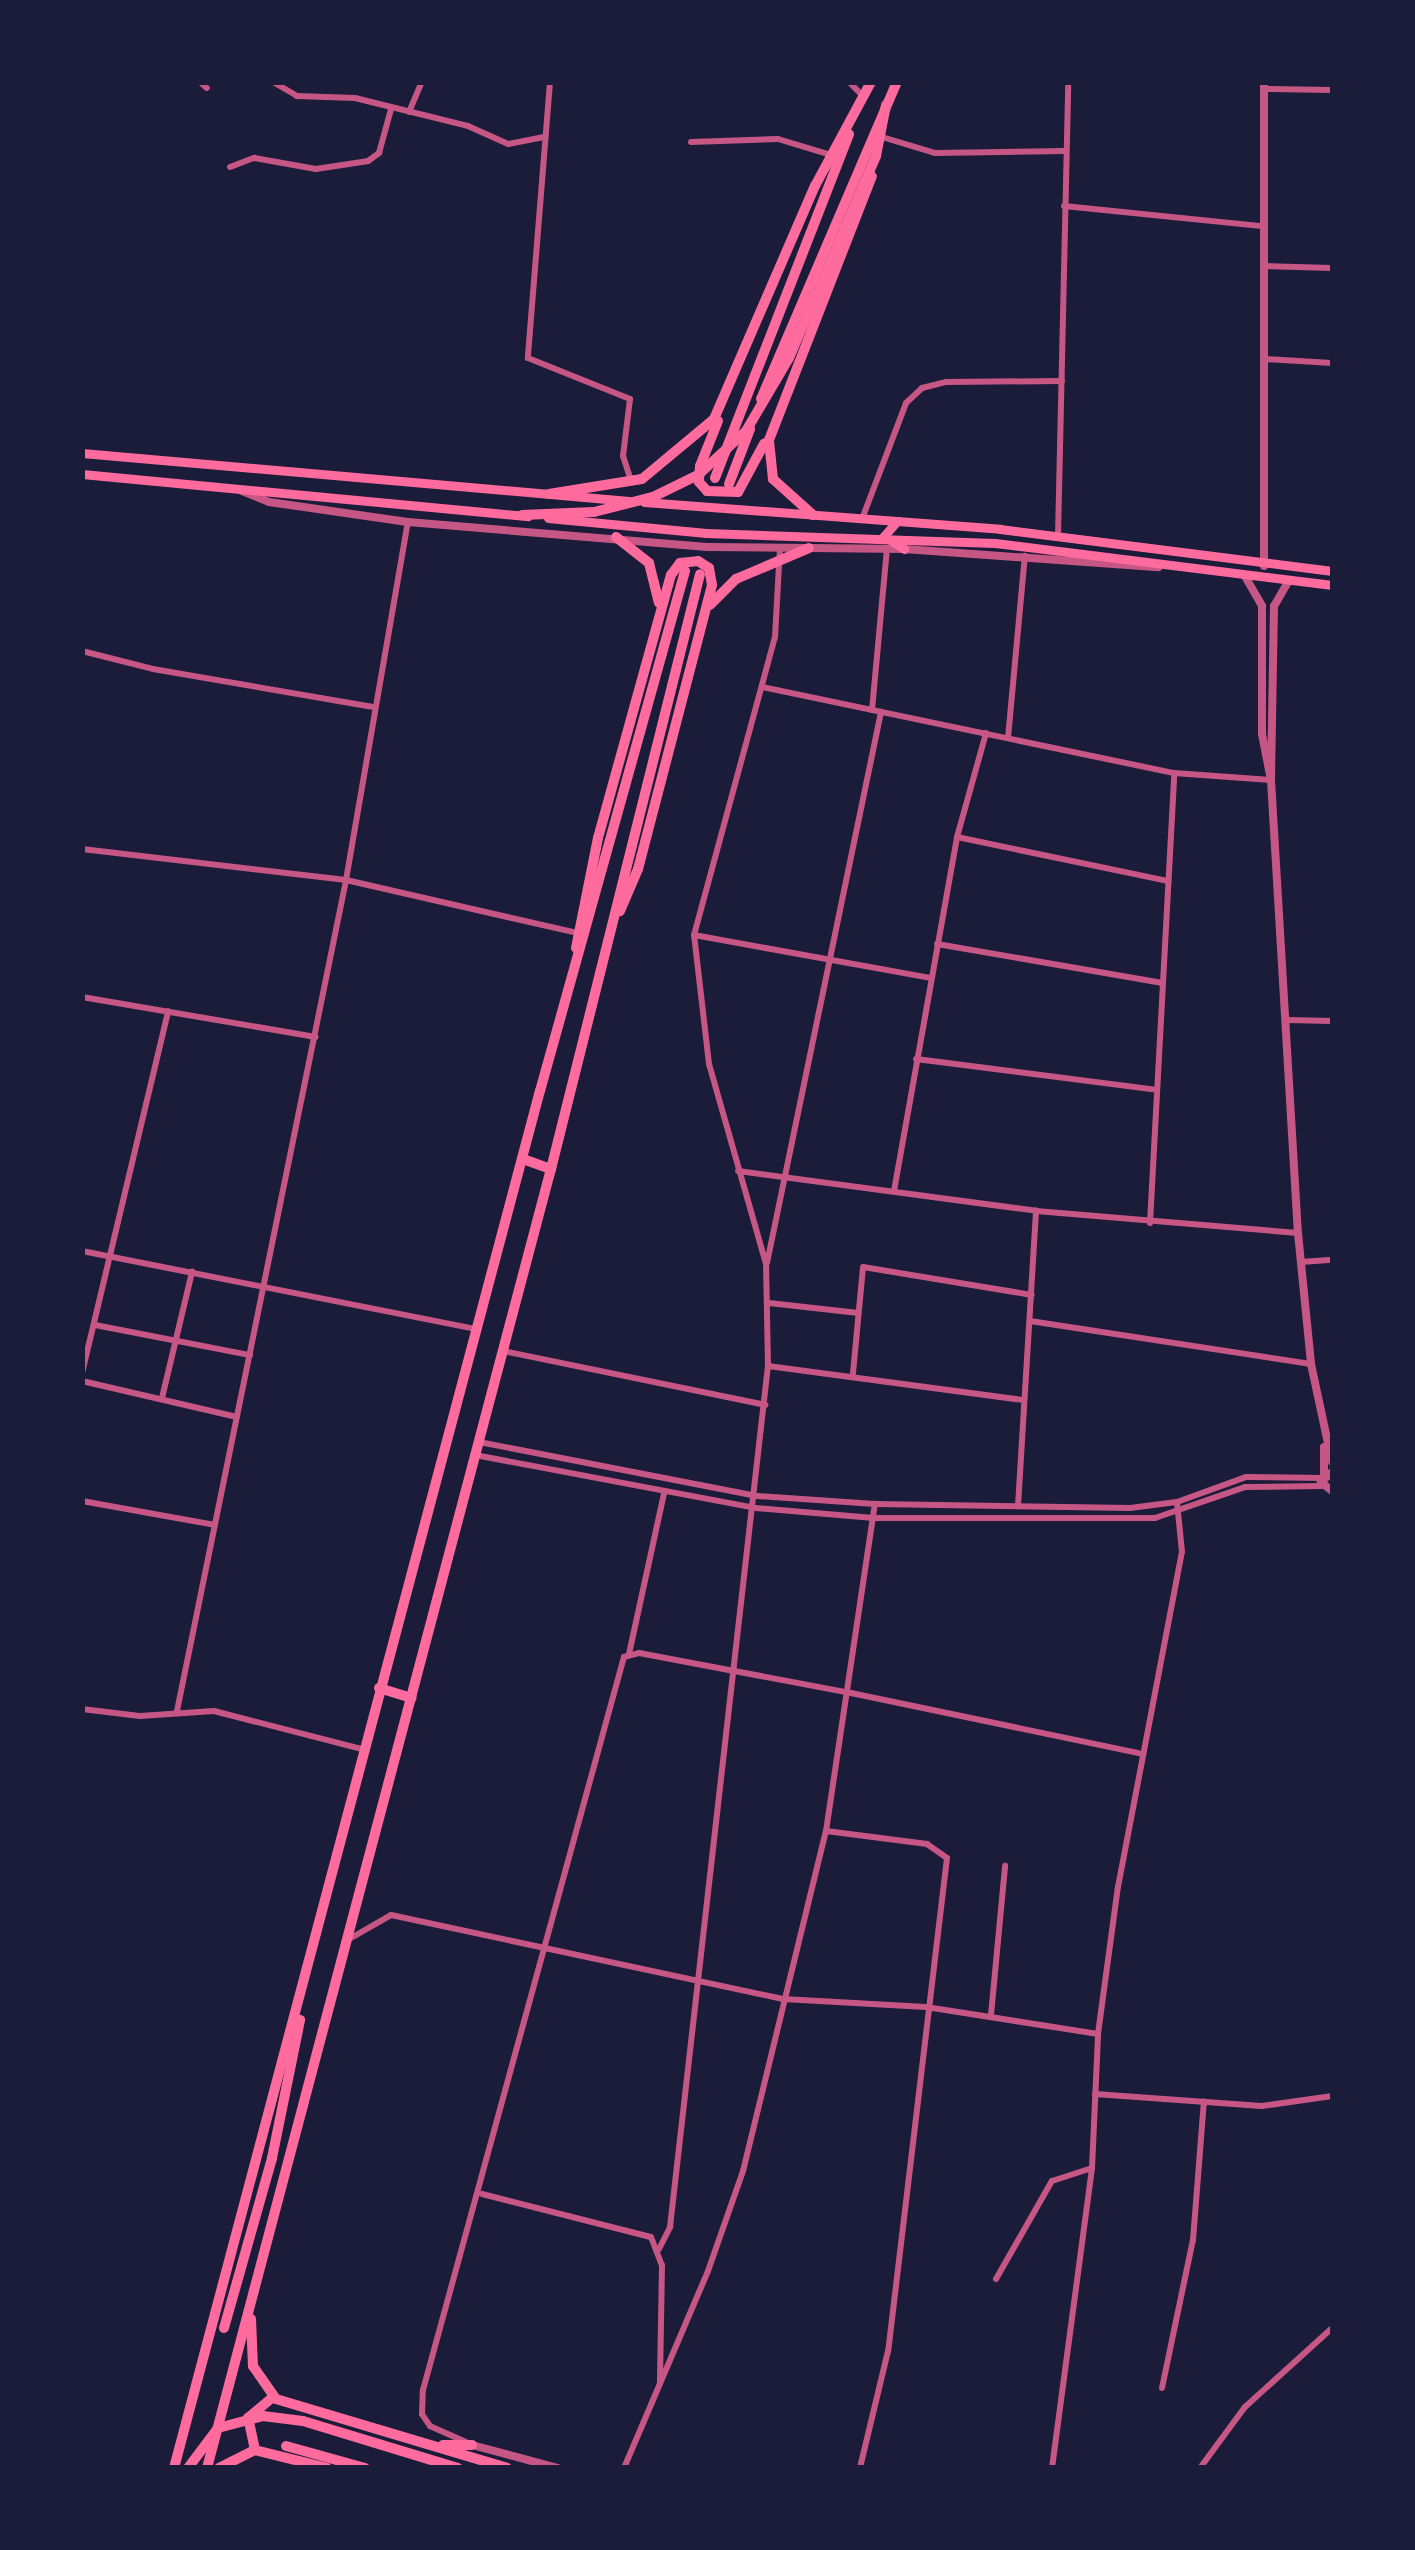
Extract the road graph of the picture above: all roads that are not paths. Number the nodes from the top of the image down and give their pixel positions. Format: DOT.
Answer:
graph roads {
  1 [pos="273,82"];
  2 [pos="422,82"];
  3 [pos="550,82"];
  4 [pos="849,82"];
  5 [pos="871,82"];
  6 [pos="896,82"];
  7 [pos="1068,82"];
  8 [pos="1264,86"];
  9 [pos="1332,90"];
  10 [pos="863,101"];
  11 [pos="391,109"];
  12 [pos="883,110"];
  13 [pos="409,112"];
  14 [pos="544,137"];
  15 [pos="882,138"];
  16 [pos="691,142"];
  17 [pos="1064,151"];
  18 [pos="831,155"];
  19 [pos="876,156"];
  20 [pos="230,167"];
  21 [pos="1064,206"];
  22 [pos="1262,226"];
  23 [pos="1262,266"];
  24 [pos="1332,268"];
  25 [pos="1263,359"];
  26 [pos="1332,363"];
  27 [pos="1062,381"];
  28 [pos="735,383"];
  29 [pos="772,428"];
  30 [pos="82,454"];
  31 [pos="82,474"];
  32 [pos="714,478"];
  33 [pos="632,482"];
  34 [pos="729,484"];
  35 [pos="234,487"];
  36 [pos="549,494"];
  37 [pos="813,515"];
  38 [pos="522,516"];
  39 [pos="862,518"];
  40 [pos="900,520"];
  41 [pos="408,522"];
  42 [pos="616,537"];
  43 [pos="1058,537"];
  44 [pos="808,548"];
  45 [pos="887,549"];
  46 [pos="904,549"];
  47 [pos="780,553"];
  48 [pos="1026,556"];
  49 [pos="1264,566"];
  50 [pos="1174,568"];
  51 [pos="685,571"];
  52 [pos="1332,571"];
  53 [pos="700,574"];
  54 [pos="1246,578"];
  55 [pos="1288,582"];
  56 [pos="1332,584"];
  57 [pos="659,615"];
  58 [pos="702,620"];
  59 [pos="82,651"];
  60 [pos="1262,670"];
  61 [pos="1274,670"];
  62 [pos="762,686"];
  63 [pos="372,706"];
  64 [pos="872,710"];
  65 [pos="881,712"];
  66 [pos="986,733"];
  67 [pos="1008,738"];
  68 [pos="1174,773"];
  69 [pos="1271,780"];
  70 [pos="957,838"];
  71 [pos="82,848"];
  72 [pos="346,880"];
  73 [pos="1168,881"];
  74 [pos="614,920"];
  75 [pos="577,932"];
  76 [pos="694,935"];
  77 [pos="937,944"];
  78 [pos="832,956"];
  79 [pos="575,967"];
  80 [pos="930,978"];
  81 [pos="1164,983"];
  82 [pos="82,996"];
  83 [pos="168,1012"];
  84 [pos="1287,1020"];
  85 [pos="1332,1021"];
  86 [pos="316,1037"];
  87 [pos="916,1059"];
  88 [pos="1157,1090"];
  89 [pos="523,1159"];
  90 [pos="551,1169"];
  91 [pos="738,1171"];
  92 [pos="787,1178"];
  93 [pos="894,1191"];
  94 [pos="1036,1211"];
  95 [pos="1150,1223"];
  96 [pos="1298,1233"];
  97 [pos="82,1250"];
  98 [pos="111,1254"];
  99 [pos="1332,1260"];
  100 [pos="1301,1262"];
  101 [pos="766,1264"];
  102 [pos="192,1272"];
  103 [pos="266,1285"];
  104 [pos="1032,1295"];
  105 [pos="769,1302"];
  106 [pos="858,1313"];
  107 [pos="1030,1321"];
  108 [pos="95,1324"];
  109 [pos="476,1330"];
  110 [pos="176,1341"];
  111 [pos="502,1351"];
  112 [pos="250,1355"];
  113 [pos="1311,1364"];
  114 [pos="768,1366"];
  115 [pos="852,1374"];
  116 [pos="82,1377"];
  117 [pos="162,1398"];
  118 [pos="1024,1400"];
  119 [pos="766,1405"];
  120 [pos="237,1416"];
  121 [pos="1324,1433"];
  122 [pos="479,1442"];
  123 [pos="475,1455"];
  124 [pos="1332,1462"];
  125 [pos="1325,1477"];
  126 [pos="1332,1491"];
  127 [pos="664,1493"];
  128 [pos="757,1496"];
  129 [pos="82,1500"];
  130 [pos="1177,1502"];
  131 [pos="875,1504"];
  132 [pos="1018,1506"];
  133 [pos="756,1508"];
  134 [pos="1180,1513"];
  135 [pos="874,1518"];
  136 [pos="215,1525"];
  137 [pos="629,1654"];
  138 [pos="736,1671"];
  139 [pos="379,1688"];
  140 [pos="851,1693"];
  141 [pos="412,1698"];
  142 [pos="82,1709"];
  143 [pos="177,1711"];
  144 [pos="362,1749"];
  145 [pos="1139,1754"];
  146 [pos="826,1831"];
  147 [pos="1005,1866"];
  148 [pos="351,1938"];
  149 [pos="543,1947"];
  150 [pos="700,1984"];
  151 [pos="783,1999"];
  152 [pos="301,2000"];
  153 [pos="926,2007"];
  154 [pos="991,2015"];
  155 [pos="1098,2034"];
  156 [pos="1095,2094"];
  157 [pos="1332,2096"];
  158 [pos="1204,2101"];
  159 [pos="1092,2168"];
  160 [pos="482,2194"];
  161 [pos="659,2249"];
  162 [pos="996,2280"];
  163 [pos="254,2287"];
  164 [pos="224,2328"];
  165 [pos="1332,2328"];
  166 [pos="1162,2388"];
  167 [pos="660,2390"];
  168 [pos="272,2396"];
  169 [pos="426,2444"];
  170 [pos="472,2445"];
  171 [pos="286,2446"];
  172 [pos="255,2450"];
  173 [pos="174,2468"];
  174 [pos="188,2468"];
  175 [pos="207,2468"];
  176 [pos="219,2468"];
  177 [pos="327,2468"];
  178 [pos="365,2468"];
  179 [pos="458,2468"];
  180 [pos="507,2468"];
  181 [pos="558,2468"];
  182 [pos="624,2468"];
  183 [pos="860,2468"];
  184 [pos="1052,2468"];
  185 [pos="1200,2468"];
  1 -- 11 [label="street"];
  2 -- 13 [label="street"];
  3 -- 14 [label="street"];
  4 -- 10 [label="street"];
  5 -- 10 [label="highway"];
  6 -- 12 [label="highway"];
  7 -- 17 [label="street"];
  8 -- 9 [label="street"];
  8 -- 22 [label="street"];
  10 -- 18 [label="highway"];
  10 -- 32 [label="highway"];
  11 -- 13 [label="street"];
  11 -- 20 [label="street"];
  12 -- 15 [label="highway"];
  12 -- 34 [label="highway"];
  13 -- 14 [label="street"];
  14 -- 33 [label="street"];
  15 -- 17 [label="street"];
  15 -- 19 [label="highway"];
  16 -- 18 [label="street"];
  17 -- 21 [label="street"];
  18 -- 28 [label="highway"];
  19 -- 29 [label="highway"];
  19 -- 38 [label="highway"];
  21 -- 22 [label="street"];
  21 -- 27 [label="street"];
  22 -- 23 [label="street"];
  23 -- 24 [label="street"];
  23 -- 25 [label="street"];
  25 -- 26 [label="street"];
  25 -- 49 [label="street"];
  27 -- 39 [label="street"];
  27 -- 43 [label="street"];
  28 -- 29 [label="highway"];
  28 -- 33 [label="highway"];
  29 -- 37 [label="highway"];
  30 -- 36 [label="main road"];
  31 -- 35 [label="main road"];
  33 -- 36 [label="highway"];
  35 -- 38 [label="main road"];
  35 -- 41 [label="street"];
  36 -- 37 [label="main road"];
  37 -- 39 [label="main road"];
  38 -- 50 [label="main road"];
  39 -- 40 [label="main road"];
  40 -- 43 [label="main road"];
  40 -- 46 [label="main road"];
  41 -- 42 [label="street"];
  41 -- 63 [label="street"];
  42 -- 47 [label="street"];
  42 -- 57 [label="highway"];
  43 -- 49 [label="main road"];
  44 -- 45 [label="street"];
  44 -- 47 [label="highway"];
  45 -- 46 [label="street"];
  45 -- 64 [label="street"];
  46 -- 48 [label="street"];
  47 -- 58 [label="highway"];
  47 -- 62 [label="street"];
  48 -- 50 [label="street"];
  48 -- 67 [label="street"];
  49 -- 52 [label="main road"];
  50 -- 54 [label="main road"];
  51 -- 79 [label="highway"];
  53 -- 74 [label="highway"];
  54 -- 55 [label="main road"];
  54 -- 60 [label="street"];
  55 -- 56 [label="main road"];
  55 -- 61 [label="street"];
  57 -- 58 [label="highway"];
  57 -- 75 [label="highway"];
  58 -- 74 [label="highway"];
  59 -- 63 [label="street"];
  60 -- 61 [label="street"];
  60 -- 69 [label="street"];
  61 -- 69 [label="street"];
  62 -- 64 [label="street"];
  62 -- 76 [label="street"];
  63 -- 72 [label="street"];
  64 -- 65 [label="street"];
  65 -- 66 [label="street"];
  65 -- 78 [label="street"];
  66 -- 67 [label="street"];
  66 -- 70 [label="street"];
  67 -- 68 [label="street"];
  68 -- 69 [label="street"];
  68 -- 73 [label="street"];
  69 -- 84 [label="street"];
  70 -- 73 [label="street"];
  70 -- 77 [label="street"];
  71 -- 72 [label="street"];
  72 -- 75 [label="street"];
  72 -- 86 [label="street"];
  73 -- 81 [label="street"];
  74 -- 90 [label="highway"];
  75 -- 79 [label="highway"];
  76 -- 78 [label="street"];
  76 -- 91 [label="street"];
  77 -- 80 [label="street"];
  77 -- 81 [label="street"];
  78 -- 80 [label="street"];
  78 -- 92 [label="street"];
  79 -- 89 [label="highway"];
  80 -- 87 [label="street"];
  81 -- 88 [label="street"];
  82 -- 83 [label="street"];
  83 -- 86 [label="street"];
  83 -- 98 [label="street"];
  84 -- 85 [label="street"];
  84 -- 96 [label="street"];
  86 -- 103 [label="street"];
  87 -- 88 [label="street"];
  87 -- 93 [label="street"];
  88 -- 95 [label="street"];
  89 -- 90 [label="highway"];
  89 -- 109 [label="highway"];
  90 -- 111 [label="highway"];
  91 -- 92 [label="street"];
  91 -- 101 [label="street"];
  92 -- 93 [label="street"];
  92 -- 101 [label="street"];
  93 -- 94 [label="street"];
  94 -- 95 [label="street"];
  94 -- 104 [label="street"];
  95 -- 96 [label="street"];
  96 -- 100 [label="street"];
  97 -- 98 [label="street"];
  98 -- 102 [label="street"];
  98 -- 108 [label="street"];
  99 -- 100 [label="street"];
  100 -- 113 [label="street"];
  101 -- 105 [label="street"];
  102 -- 103 [label="street"];
  102 -- 110 [label="street"];
  103 -- 109 [label="street"];
  103 -- 112 [label="street"];
  104 -- 106 [label="street"];
  104 -- 107 [label="street"];
  105 -- 106 [label="street"];
  105 -- 114 [label="street"];
  106 -- 115 [label="street"];
  107 -- 113 [label="street"];
  107 -- 118 [label="street"];
  108 -- 110 [label="street"];
  108 -- 116 [label="street"];
  109 -- 139 [label="highway"];
  110 -- 112 [label="street"];
  110 -- 117 [label="street"];
  111 -- 119 [label="street"];
  111 -- 122 [label="highway"];
  112 -- 120 [label="street"];
  113 -- 121 [label="street"];
  114 -- 115 [label="street"];
  114 -- 119 [label="street"];
  115 -- 118 [label="street"];
  116 -- 117 [label="street"];
  117 -- 120 [label="street"];
  118 -- 132 [label="street"];
  119 -- 128 [label="street"];
  120 -- 136 [label="street"];
  121 -- 124 [label="street"];
  121 -- 125 [label="street"];
  122 -- 123 [label="highway"];
  122 -- 128 [label="street"];
  123 -- 127 [label="street"];
  123 -- 141 [label="highway"];
  125 -- 126 [label="street"];
  125 -- 130 [label="street"];
  125 -- 134 [label="street"];
  127 -- 133 [label="street"];
  127 -- 137 [label="street"];
  128 -- 131 [label="street"];
  128 -- 133 [label="street"];
  129 -- 136 [label="street"];
  130 -- 132 [label="street"];
  130 -- 134 [label="street"];
  131 -- 132 [label="street"];
  131 -- 135 [label="street"];
  133 -- 135 [label="street"];
  133 -- 138 [label="street"];
  134 -- 135 [label="street"];
  134 -- 145 [label="street"];
  135 -- 140 [label="street"];
  136 -- 143 [label="street"];
  137 -- 138 [label="street"];
  137 -- 149 [label="street"];
  138 -- 140 [label="street"];
  138 -- 150 [label="street"];
  139 -- 141 [label="highway"];
  139 -- 144 [label="highway"];
  140 -- 145 [label="street"];
  140 -- 146 [label="street"];
  141 -- 148 [label="highway"];
  142 -- 143 [label="street"];
  143 -- 144 [label="street"];
  144 -- 152 [label="highway"];
  145 -- 155 [label="street"];
  146 -- 151 [label="street"];
  146 -- 153 [label="street"];
  147 -- 154 [label="street"];
  148 -- 149 [label="street"];
  148 -- 163 [label="highway"];
  149 -- 150 [label="street"];
  149 -- 160 [label="street"];
  150 -- 151 [label="street"];
  150 -- 161 [label="street"];
  151 -- 153 [label="street"];
  151 -- 167 [label="street"];
  152 -- 164 [label="highway"];
  152 -- 173 [label="highway"];
  153 -- 154 [label="street"];
  153 -- 183 [label="street"];
  154 -- 155 [label="street"];
  155 -- 156 [label="street"];
  156 -- 158 [label="street"];
  156 -- 159 [label="street"];
  157 -- 158 [label="street"];
  158 -- 166 [label="street"];
  159 -- 162 [label="street"];
  159 -- 184 [label="street"];
  160 -- 161 [label="street"];
  160 -- 170 [label="street"];
  161 -- 167 [label="street"];
  163 -- 168 [label="highway"];
  163 -- 175 [label="highway"];
  165 -- 185 [label="street"];
  167 -- 182 [label="street"];
  168 -- 169 [label="highway"];
  168 -- 172 [label="highway"];
  169 -- 170 [label="highway"];
  169 -- 180 [label="highway"];
  170 -- 181 [label="street"];
  171 -- 178 [label="highway"];
  172 -- 176 [label="highway"];
  172 -- 177 [label="highway"];
  174 -- 179 [label="highway"];
}
